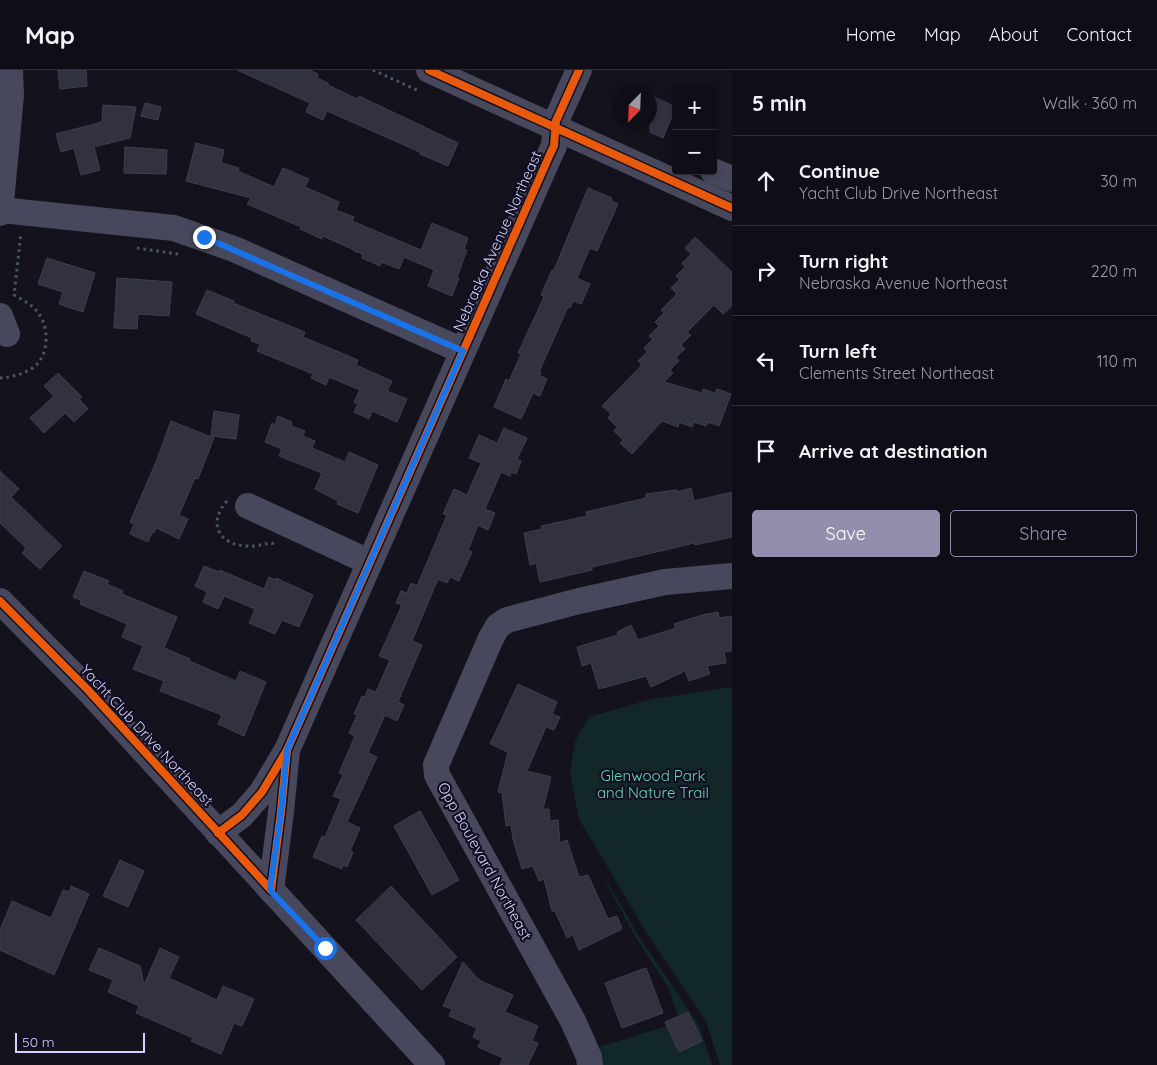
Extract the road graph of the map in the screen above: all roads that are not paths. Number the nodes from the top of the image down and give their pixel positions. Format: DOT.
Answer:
graph roads {
  1 [pos="10,70"];
  2 [pos="429,70"];
  3 [pos="579,70"];
  4 [pos="555,128"];
  5 [pos="717,173"];
  6 [pos="732,180"];
  7 [pos="732,208"];
  8 [pos="15,223"];
  9 [pos="463,351"];
  10 [pos="248,506"];
  11 [pos="369,562"];
  12 [pos="732,576"];
  13 [pos="0,601"];
  14 [pos="287,750"];
  15 [pos="218,833"];
  16 [pos="270,890"];
  17 [pos="432,1065"];
  18 [pos="590,1065"];
  1 -- 8 [label="street"];
  2 -- 4 [label="street"];
  3 -- 4 [label="street, Nebraska Avenue Northeast"];
  4 -- 7 [label="street"];
  4 -- 9 [label="street, Nebraska Avenue Northeast"];
  5 -- 6 [label="street"];
  8 -- 9 [label="street"];
  9 -- 11 [label="street, Nebraska Avenue Northeast"];
  10 -- 11 [label="street"];
  11 -- 14 [label="street, Nebraska Avenue Northeast"];
  12 -- 18 [label="street, Opp Boulevard Northeast"];
  13 -- 15 [label="street, Yacht Club Drive Northeast"];
  14 -- 15 [label="street, Nebraska Avenue Northeast"];
  14 -- 16 [label="street, Nebraska Avenue Northeast"];
  15 -- 16 [label="street, Yacht Club Drive Northeast"];
  16 -- 17 [label="street, Yacht Club Drive Northeast"];
}
